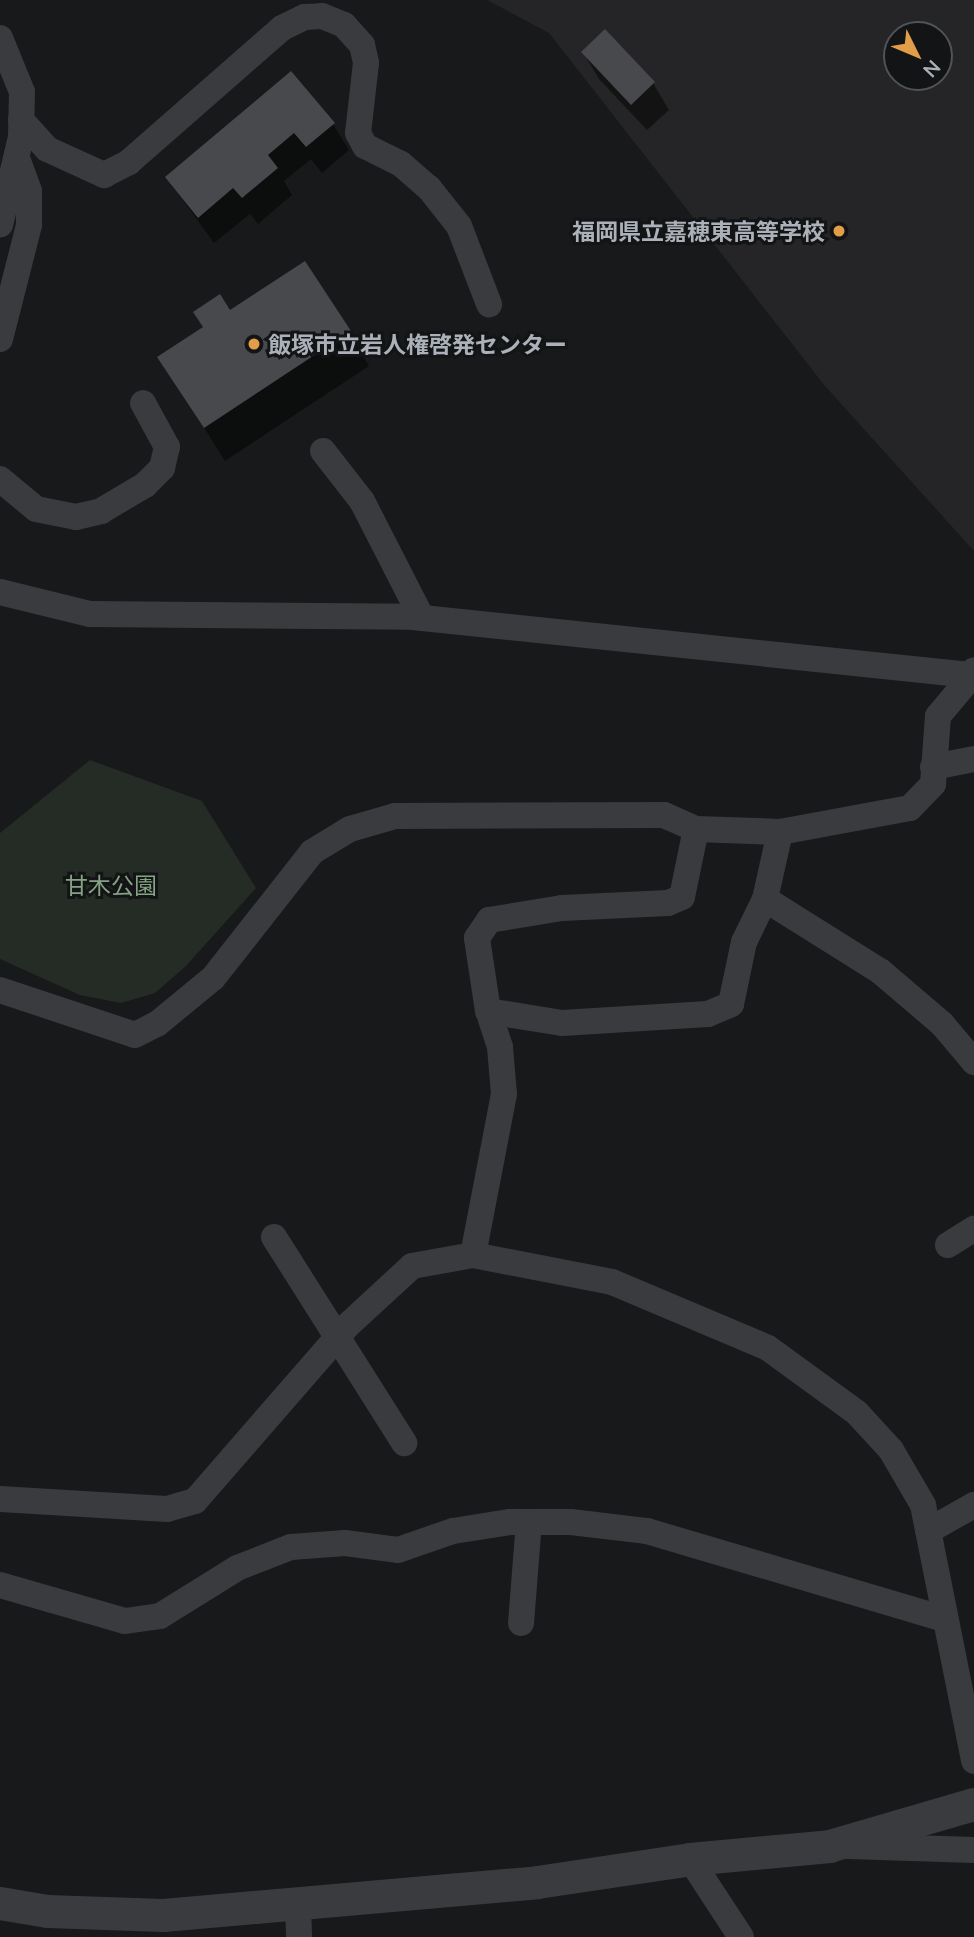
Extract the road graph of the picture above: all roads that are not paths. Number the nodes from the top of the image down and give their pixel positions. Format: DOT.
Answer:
graph roads {
  1 [pos="0,38"];
  2 [pos="22,120"];
  3 [pos="17,158"];
  4 [pos="0,225"];
  5 [pos="489,304"];
  6 [pos="0,339"];
  7 [pos="144,403"];
  8 [pos="323,451"];
  9 [pos="0,479"];
  10 [pos="0,592"];
  11 [pos="422,618"];
  12 [pos="973,673"];
  13 [pos="974,759"];
  14 [pos="933,766"];
  15 [pos="696,829"];
  16 [pos="780,832"];
  17 [pos="765,899"];
  18 [pos="0,990"];
  19 [pos="488,1011"];
  20 [pos="974,1062"];
  21 [pos="974,1229"];
  22 [pos="274,1237"];
  23 [pos="948,1245"];
  24 [pos="473,1255"];
  25 [pos="338,1336"];
  26 [pos="404,1443"];
  27 [pos="0,1499"];
  28 [pos="974,1505"];
  29 [pos="529,1522"];
  30 [pos="928,1531"];
  31 [pos="0,1585"];
  32 [pos="944,1619"];
  33 [pos="520,1623"];
  34 [pos="974,1761"];
  35 [pos="974,1804"];
  36 [pos="829,1846"];
  37 [pos="974,1850"];
  38 [pos="690,1859"];
  39 [pos="0,1903"];
  40 [pos="298,1922"];
  41 [pos="741,1937"];
  1 -- 2 [label="street"];
  2 -- 3 [label="street"];
  2 -- 5 [label="street"];
  3 -- 4 [label="street"];
  3 -- 6 [label="street"];
  7 -- 9 [label="street"];
  8 -- 11 [label="street"];
  10 -- 11 [label="street"];
  11 -- 12 [label="street"];
  12 -- 14 [label="street"];
  13 -- 14 [label="street"];
  14 -- 16 [label="street"];
  15 -- 16 [label="street"];
  15 -- 18 [label="street"];
  15 -- 19 [label="street"];
  16 -- 17 [label="street"];
  17 -- 19 [label="street"];
  17 -- 20 [label="street"];
  19 -- 24 [label="street"];
  21 -- 23 [label="street"];
  22 -- 25 [label="street"];
  24 -- 25 [label="street"];
  24 -- 30 [label="street"];
  25 -- 26 [label="street"];
  25 -- 27 [label="street"];
  28 -- 30 [label="street"];
  29 -- 31 [label="street"];
  29 -- 32 [label="street"];
  29 -- 33 [label="street"];
  30 -- 32 [label="street"];
  32 -- 34 [label="street"];
  35 -- 36 [label="street"];
  36 -- 37 [label="street"];
  36 -- 38 [label="street"];
  38 -- 40 [label="street"];
  38 -- 41 [label="street"];
  39 -- 40 [label="street"];
}
